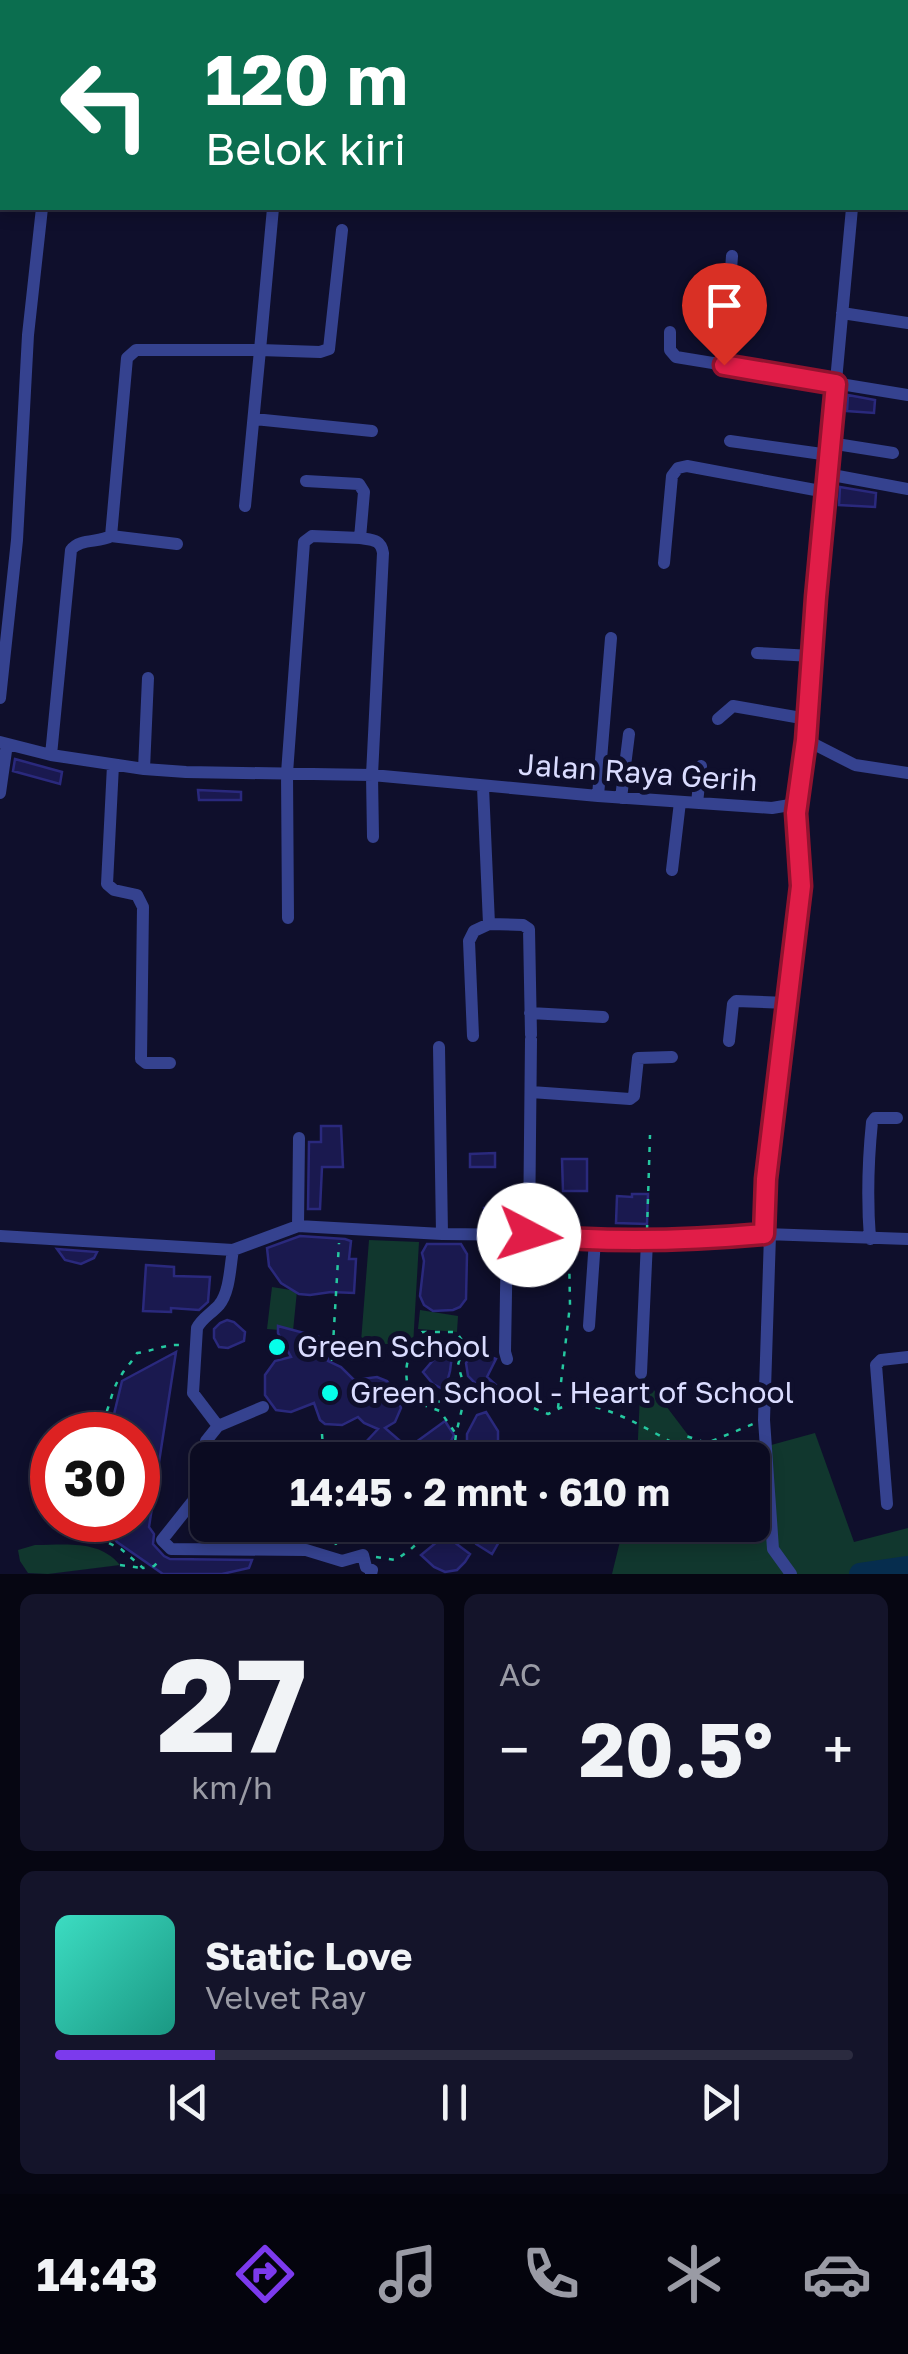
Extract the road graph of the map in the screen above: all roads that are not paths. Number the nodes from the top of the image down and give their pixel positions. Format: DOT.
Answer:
graph roads {
  1 [pos="42,210"];
  2 [pos="273,210"];
  3 [pos="852,210"];
  4 [pos="342,230"];
  5 [pos="732,256"];
  6 [pos="842,312"];
  7 [pos="908,323"];
  8 [pos="670,332"];
  9 [pos="260,350"];
  10 [pos="724,365"];
  11 [pos="836,384"];
  12 [pos="908,395"];
  13 [pos="254,420"];
  14 [pos="372,432"];
  15 [pos="730,440"];
  16 [pos="830,449"];
  17 [pos="893,453"];
  18 [pos="827,474"];
  19 [pos="306,481"];
  20 [pos="908,489"];
  21 [pos="826,492"];
  22 [pos="245,506"];
  23 [pos="111,536"];
  24 [pos="360,538"];
  25 [pos="177,544"];
  26 [pos="664,563"];
  27 [pos="611,638"];
  28 [pos="757,653"];
  29 [pos="812,656"];
  30 [pos="148,678"];
  31 [pos="0,698"];
  32 [pos="718,719"];
  33 [pos="808,719"];
  34 [pos="629,734"];
  35 [pos="806,740"];
  36 [pos="3,743"];
  37 [pos="51,754"];
  38 [pos="112,765"];
  39 [pos="701,766"];
  40 [pos="144,769"];
  41 [pos="908,772"];
  42 [pos="287,773"];
  43 [pos="372,776"];
  44 [pos="483,787"];
  45 [pos="0,793"];
  46 [pos="598,796"];
  47 [pos="621,798"];
  48 [pos="680,802"];
  49 [pos="697,802"];
  50 [pos="796,804"];
  51 [pos="372,837"];
  52 [pos="672,870"];
  53 [pos="288,918"];
  54 [pos="489,924"];
  55 [pos="788,1003"];
  56 [pos="530,1013"];
  57 [pos="604,1017"];
  58 [pos="473,1036"];
  59 [pos="729,1041"];
  60 [pos="439,1047"];
  61 [pos="672,1056"];
  62 [pos="170,1063"];
  63 [pos="530,1092"];
  64 [pos="897,1118"];
  65 [pos="300,1138"];
  66 [pos="298,1226"];
  67 [pos="442,1234"];
  68 [pos="507,1234"];
  69 [pos="767,1234"];
  70 [pos="529,1235"];
  71 [pos="0,1236"];
  72 [pos="870,1239"];
  73 [pos="908,1239"];
  74 [pos="595,1240"];
  75 [pos="647,1241"];
  76 [pos="233,1250"];
  77 [pos="589,1326"];
  78 [pos="908,1357"];
  79 [pos="507,1359"];
  80 [pos="641,1373"];
  81 [pos="263,1407"];
  82 [pos="218,1426"];
  83 [pos="887,1504"];
  84 [pos="371,1574"];
  85 [pos="791,1574"];
  1 -- 31 [label="street"];
  2 -- 9 [label="street"];
  3 -- 6 [label="street, Jalan Raya Gerih"];
  4 -- 9 [label="street"];
  5 -- 10 [label="street"];
  6 -- 7 [label="street"];
  6 -- 11 [label="street, Jalan Raya Gerih"];
  8 -- 10 [label="street"];
  9 -- 13 [label="street"];
  9 -- 23 [label="street"];
  10 -- 11 [label="street"];
  11 -- 12 [label="street"];
  11 -- 16 [label="street, Jalan Raya Gerih"];
  13 -- 14 [label="street"];
  13 -- 22 [label="street"];
  15 -- 16 [label="street"];
  16 -- 17 [label="street"];
  16 -- 18 [label="street, Jalan Raya Gerih"];
  18 -- 20 [label="street"];
  18 -- 21 [label="street, Jalan Raya Gerih"];
  19 -- 24 [label="street"];
  21 -- 26 [label="street"];
  21 -- 29 [label="street, Jalan Raya Gerih"];
  23 -- 25 [label="street"];
  23 -- 37 [label="street"];
  24 -- 42 [label="street"];
  24 -- 43 [label="street"];
  27 -- 46 [label="street"];
  28 -- 29 [label="street"];
  29 -- 33 [label="street, Jalan Raya Gerih"];
  30 -- 40 [label="street"];
  32 -- 33 [label="street"];
  33 -- 35 [label="street, Jalan Raya Gerih"];
  34 -- 47 [label="street"];
  35 -- 41 [label="street"];
  35 -- 50 [label="street, Jalan Raya Gerih"];
  36 -- 37 [label="street, Jalan Raya Gerih"];
  36 -- 45 [label="street"];
  37 -- 38 [label="street, Jalan Raya Gerih"];
  38 -- 40 [label="street, Jalan Raya Gerih"];
  38 -- 62 [label="street"];
  39 -- 49 [label="street"];
  40 -- 42 [label="street, Jalan Raya Gerih"];
  42 -- 43 [label="street, Jalan Raya Gerih"];
  42 -- 53 [label="street"];
  43 -- 44 [label="street, Jalan Raya Gerih"];
  43 -- 51 [label="street"];
  44 -- 46 [label="street, Jalan Raya Gerih"];
  44 -- 54 [label="street"];
  46 -- 47 [label="street, Jalan Raya Gerih"];
  47 -- 48 [label="street, Jalan Raya Gerih"];
  48 -- 49 [label="street, Jalan Raya Gerih"];
  48 -- 52 [label="street"];
  49 -- 50 [label="street, Jalan Raya Gerih"];
  50 -- 55 [label="street"];
  54 -- 56 [label="street"];
  54 -- 58 [label="street"];
  55 -- 59 [label="street"];
  55 -- 69 [label="street"];
  56 -- 57 [label="street"];
  56 -- 63 [label="street"];
  60 -- 67 [label="street"];
  61 -- 63 [label="street"];
  63 -- 70 [label="street"];
  64 -- 72 [label="street"];
  65 -- 66 [label="street"];
  66 -- 67 [label="street"];
  66 -- 76 [label="street"];
  67 -- 68 [label="street"];
  68 -- 70 [label="street"];
  68 -- 79 [label="street"];
  69 -- 72 [label="street"];
  69 -- 75 [label="street"];
  69 -- 85 [label="street"];
  70 -- 74 [label="street"];
  71 -- 76 [label="street"];
  72 -- 73 [label="street"];
  74 -- 75 [label="street"];
  74 -- 77 [label="street"];
  75 -- 80 [label="street"];
  76 -- 82 [label="street"];
  78 -- 83 [label="street"];
  81 -- 82 [label="street"];
  82 -- 84 [label="street"];
}
